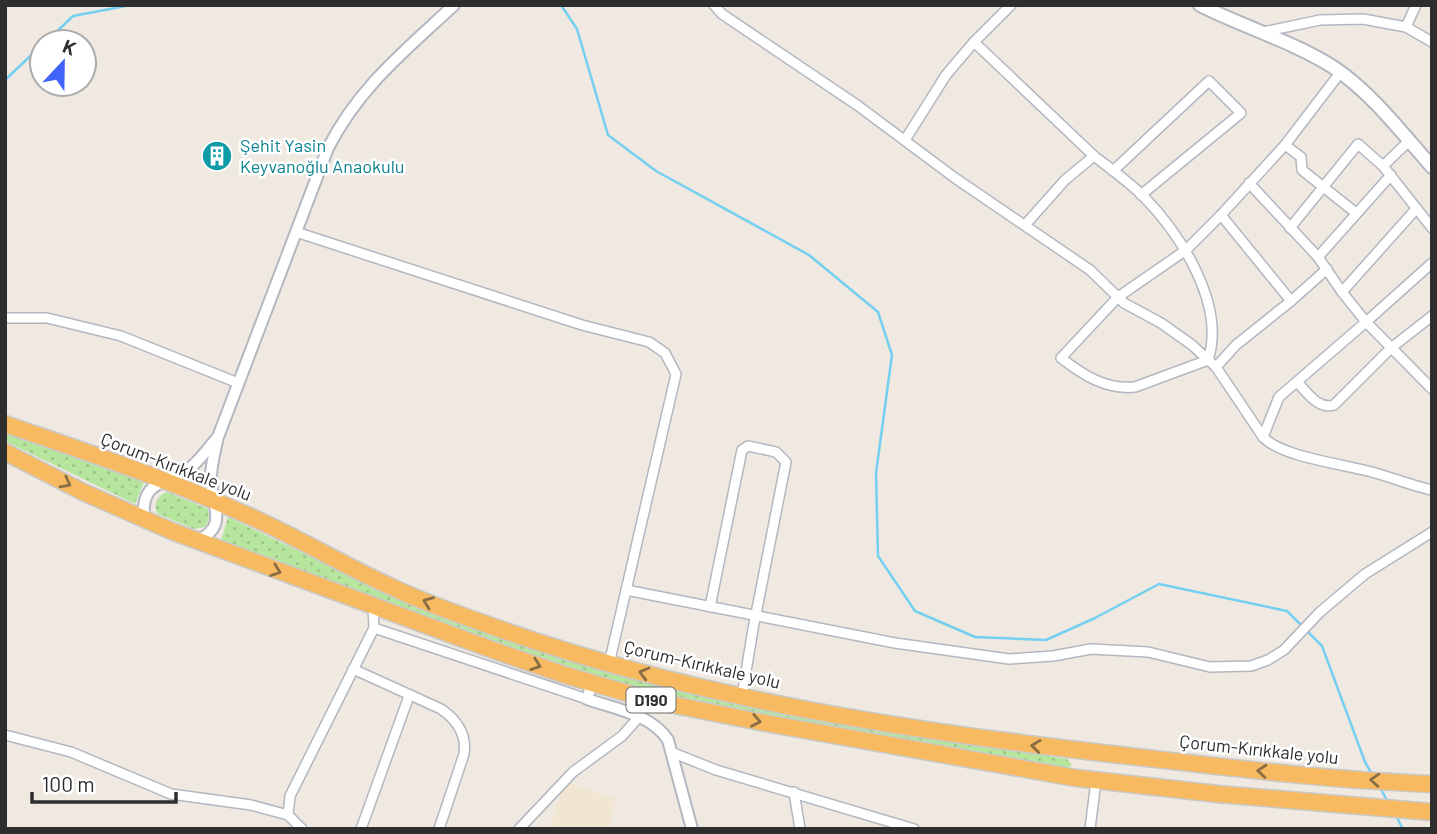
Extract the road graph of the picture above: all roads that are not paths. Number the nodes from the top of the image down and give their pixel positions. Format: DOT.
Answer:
graph roads {
  1 [pos="454,5"];
  2 [pos="714,5"];
  3 [pos="1011,5"];
  4 [pos="1200,5"];
  5 [pos="1416,5"];
  6 [pos="1406,27"];
  7 [pos="1261,33"];
  8 [pos="974,42"];
  9 [pos="1432,42"];
  10 [pos="1340,74"];
  11 [pos="905,140"];
  12 [pos="1409,141"];
  13 [pos="1285,145"];
  14 [pos="1094,156"];
  15 [pos="1383,166"];
  16 [pos="1432,167"];
  17 [pos="1113,171"];
  18 [pos="1391,175"];
  19 [pos="1249,183"];
  20 [pos="1325,187"];
  21 [pos="1141,195"];
  22 [pos="1416,209"];
  23 [pos="1356,213"];
  24 [pos="1221,215"];
  25 [pos="1026,225"];
  26 [pos="1290,228"];
  27 [pos="1432,228"];
  28 [pos="296,232"];
  29 [pos="1186,250"];
  30 [pos="1318,257"];
  31 [pos="1432,263"];
  32 [pos="1326,269"];
  33 [pos="1342,292"];
  34 [pos="1118,297"];
  35 [pos="1291,301"];
  36 [pos="1432,316"];
  37 [pos="5,318"];
  38 [pos="1366,322"];
  39 [pos="1391,348"];
  40 [pos="1208,359"];
  41 [pos="1216,367"];
  42 [pos="1297,382"];
  43 [pos="238,383"];
  44 [pos="1432,389"];
  45 [pos="5,424"];
  46 [pos="218,437"];
  47 [pos="1263,437"];
  48 [pos="5,452"];
  49 [pos="162,480"];
  50 [pos="1432,490"];
  51 [pos="216,502"];
  52 [pos="144,520"];
  53 [pos="1432,532"];
  54 [pos="197,541"];
  55 [pos="626,590"];
  56 [pos="373,607"];
  57 [pos="710,607"];
  58 [pos="755,616"];
  59 [pos="374,628"];
  60 [pos="493,650"];
  61 [pos="609,664"];
  62 [pos="487,667"];
  63 [pos="354,669"];
  64 [pos="589,691"];
  65 [pos="409,696"];
  66 [pos="742,696"];
  67 [pos="639,717"];
  68 [pos="5,735"];
  69 [pos="671,752"];
  70 [pos="1096,781"];
  71 [pos="1426,783"];
  72 [pos="794,792"];
  73 [pos="1425,811"];
  74 [pos="288,815"];
  75 [pos="297,827"];
  76 [pos="908,828"];
  77 [pos="361,829"];
  78 [pos="439,829"];
  79 [pos="519,829"];
  80 [pos="692,829"];
  81 [pos="800,829"];
  82 [pos="1090,829"];
  1 -- 28 [label="street"];
  2 -- 11 [label="street"];
  3 -- 8 [label="street"];
  4 -- 7 [label="main road"];
  5 -- 6 [label="street"];
  6 -- 7 [label="street"];
  6 -- 9 [label="street"];
  7 -- 10 [label="main road"];
  8 -- 11 [label="street"];
  8 -- 14 [label="street"];
  10 -- 12 [label="main road"];
  10 -- 13 [label="street"];
  11 -- 25 [label="street"];
  12 -- 15 [label="street"];
  12 -- 16 [label="main road"];
  13 -- 19 [label="street"];
  13 -- 20 [label="street"];
  14 -- 17 [label="street"];
  14 -- 25 [label="street"];
  15 -- 18 [label="street"];
  15 -- 20 [label="street"];
  17 -- 21 [label="street"];
  17 -- 21 [label="street"];
  18 -- 22 [label="street"];
  18 -- 23 [label="street"];
  19 -- 24 [label="street"];
  19 -- 26 [label="street"];
  20 -- 23 [label="street"];
  20 -- 26 [label="street"];
  21 -- 29 [label="street"];
  22 -- 27 [label="street"];
  22 -- 33 [label="street"];
  23 -- 30 [label="street"];
  24 -- 29 [label="street"];
  24 -- 35 [label="street"];
  25 -- 34 [label="street"];
  26 -- 30 [label="street"];
  28 -- 43 [label="street"];
  28 -- 55 [label="street"];
  29 -- 34 [label="street"];
  29 -- 40 [label="street"];
  30 -- 32 [label="street"];
  31 -- 38 [label="street"];
  32 -- 33 [label="street"];
  32 -- 35 [label="street"];
  33 -- 38 [label="street"];
  34 -- 40 [label="street"];
  34 -- 40 [label="street"];
  35 -- 41 [label="street"];
  36 -- 39 [label="street"];
  37 -- 43 [label="street"];
  38 -- 39 [label="street"];
  38 -- 42 [label="street"];
  39 -- 42 [label="street"];
  39 -- 44 [label="street"];
  40 -- 41 [label="street"];
  41 -- 47 [label="street"];
  42 -- 47 [label="street"];
  43 -- 46 [label="street"];
  45 -- 49 [label="highway, Çorum-Kırıkkale yolu / D190"];
  46 -- 49 [label="street"];
  46 -- 51 [label="street"];
  47 -- 50 [label="street"];
  48 -- 52 [label="highway, D190, one-way"];
  49 -- 51 [label="highway, Çorum-Kırıkkale yolu / D190"];
  49 -- 52 [label="street"];
  51 -- 54 [label="street"];
  61 -- 51 [label="highway, Çorum-Kırıkkale yolu / D190, one-way"];
  52 -- 54 [label="highway, D190"];
  53 -- 58 [label="street"];
  54 -- 56 [label="highway, D190, one-way"];
  55 -- 57 [label="street"];
  55 -- 61 [label="street"];
  56 -- 59 [label="street"];
  56 -- 60 [label="highway, D190"];
  57 -- 58 [label="street"];
  57 -- 58 [label="street"];
  58 -- 66 [label="street"];
  59 -- 62 [label="street"];
  59 -- 63 [label="street"];
  60 -- 62 [label="street"];
  60 -- 64 [label="highway, D190, one-way"];
  66 -- 61 [label="highway, Çorum-Kırıkkale yolu / D190, one-way"];
  62 -- 64 [label="street"];
  63 -- 65 [label="street"];
  63 -- 74 [label="street"];
  64 -- 67 [label="street"];
  64 -- 70 [label="highway, D190, one-way"];
  65 -- 77 [label="street"];
  65 -- 78 [label="street"];
  71 -- 66 [label="highway, Çorum-Kırıkkale yolu / D190, one-way"];
  67 -- 69 [label="street"];
  67 -- 79 [label="street"];
  68 -- 74 [label="street"];
  69 -- 72 [label="street"];
  69 -- 80 [label="street"];
  70 -- 73 [label="highway, D190"];
  70 -- 82 [label="street"];
  72 -- 76 [label="street"];
  72 -- 81 [label="street"];
  74 -- 75 [label="street"];
}
